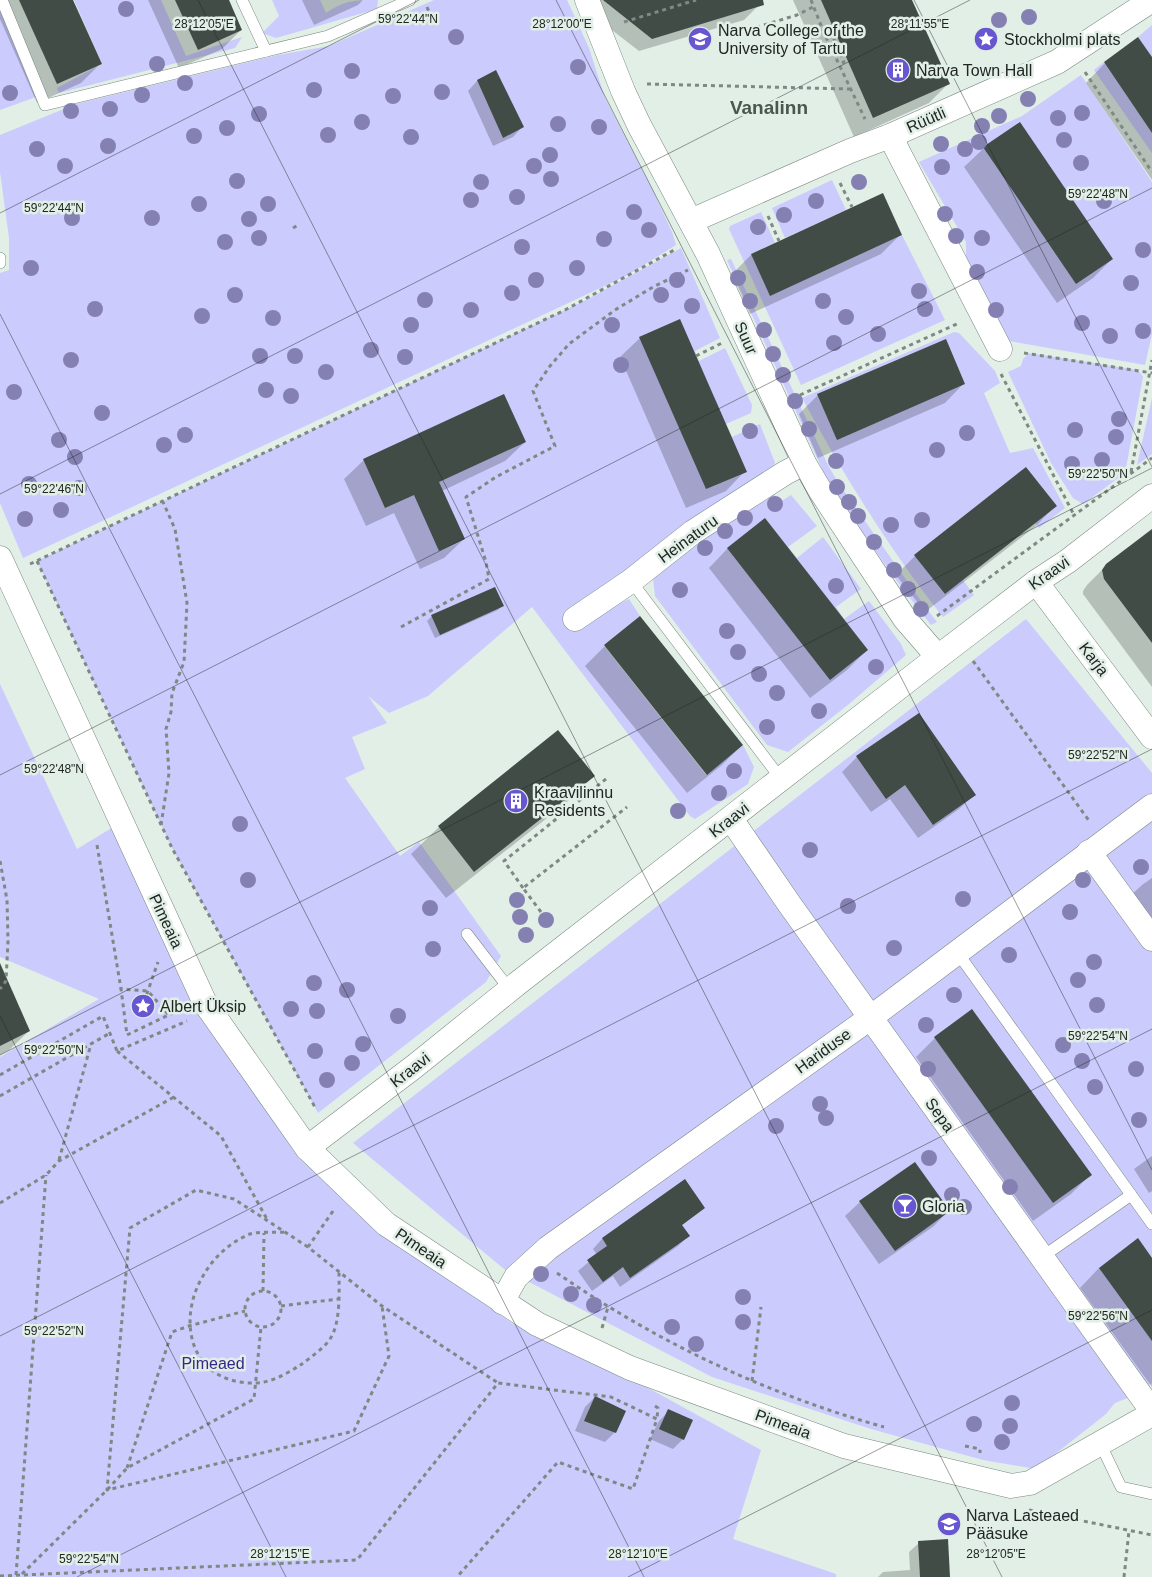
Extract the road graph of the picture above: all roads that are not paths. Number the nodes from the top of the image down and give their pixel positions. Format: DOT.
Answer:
graph roads {
  1 [pos="2,0"];
  2 [pos="242,0"];
  3 [pos="587,0"];
  4 [pos="1152,0"];
  5 [pos="405,1"];
  6 [pos="266,51"];
  7 [pos="890,136"];
  8 [pos="691,221"];
  9 [pos="0,258"];
  10 [pos="0,263"];
  11 [pos="1000,349"];
  12 [pos="804,463"];
  13 [pos="1152,496"];
  14 [pos="4,566"];
  15 [pos="631,582"];
  16 [pos="1036,582"];
  17 [pos="575,619"];
  18 [pos="938,657"];
  19 [pos="1152,737"];
  20 [pos="781,779"];
  21 [pos="1152,806"];
  22 [pos="731,819"];
  23 [pos="1089,852"];
  24 [pos="467,934"];
  25 [pos="1152,939"];
  26 [pos="957,952"];
  27 [pos="510,990"];
  28 [pos="870,1018"];
  29 [pos="308,1148"];
  30 [pos="1131,1195"];
  31 [pos="1152,1224"];
  32 [pos="1042,1257"];
  33 [pos="502,1302"];
  34 [pos="1152,1412"];
  35 [pos="1100,1443"];
  36 [pos="1152,1494"];
  1 -- 6 [label="lane"];
  2 -- 6 [label="lane"];
  3 -- 8 [label="street, Suur"];
  4 -- 7 [label="street, Rüütli"];
  5 -- 6 [label="lane"];
  7 -- 8 [label="street, Rüütli"];
  7 -- 11 [label="street"];
  8 -- 12 [label="street, Suur"];
  9 -- 10 [label="lane"];
  12 -- 15 [label="street, Heinaturu"];
  12 -- 18 [label="street, Suur"];
  13 -- 16 [label="street, Kraavi"];
  14 -- 29 [label="street, Pimeaia"];
  15 -- 17 [label="street, Heinaturu"];
  15 -- 20 [label="lane"];
  16 -- 18 [label="street, Kraavi"];
  16 -- 19 [label="street, Karja"];
  18 -- 20 [label="street, Kraavi"];
  20 -- 22 [label="street, Kraavi"];
  21 -- 23 [label="street, Hariduse"];
  22 -- 27 [label="street, Kraavi"];
  22 -- 28 [label="street, Sepa"];
  23 -- 25 [label="street"];
  23 -- 26 [label="street, Hariduse"];
  24 -- 27 [label="lane"];
  26 -- 28 [label="street, Hariduse"];
  26 -- 30 [label="lane"];
  27 -- 29 [label="street, Kraavi"];
  28 -- 32 [label="street, Sepa"];
  28 -- 33 [label="street, Hariduse"];
  29 -- 33 [label="street, Pimeaia"];
  30 -- 31 [label="lane"];
  30 -- 32 [label="lane"];
  32 -- 34 [label="street, Sepa"];
  33 -- 35 [label="street, Pimeaia"];
  34 -- 35 [label="street, Pimeaia"];
  35 -- 36 [label="lane"];
}
